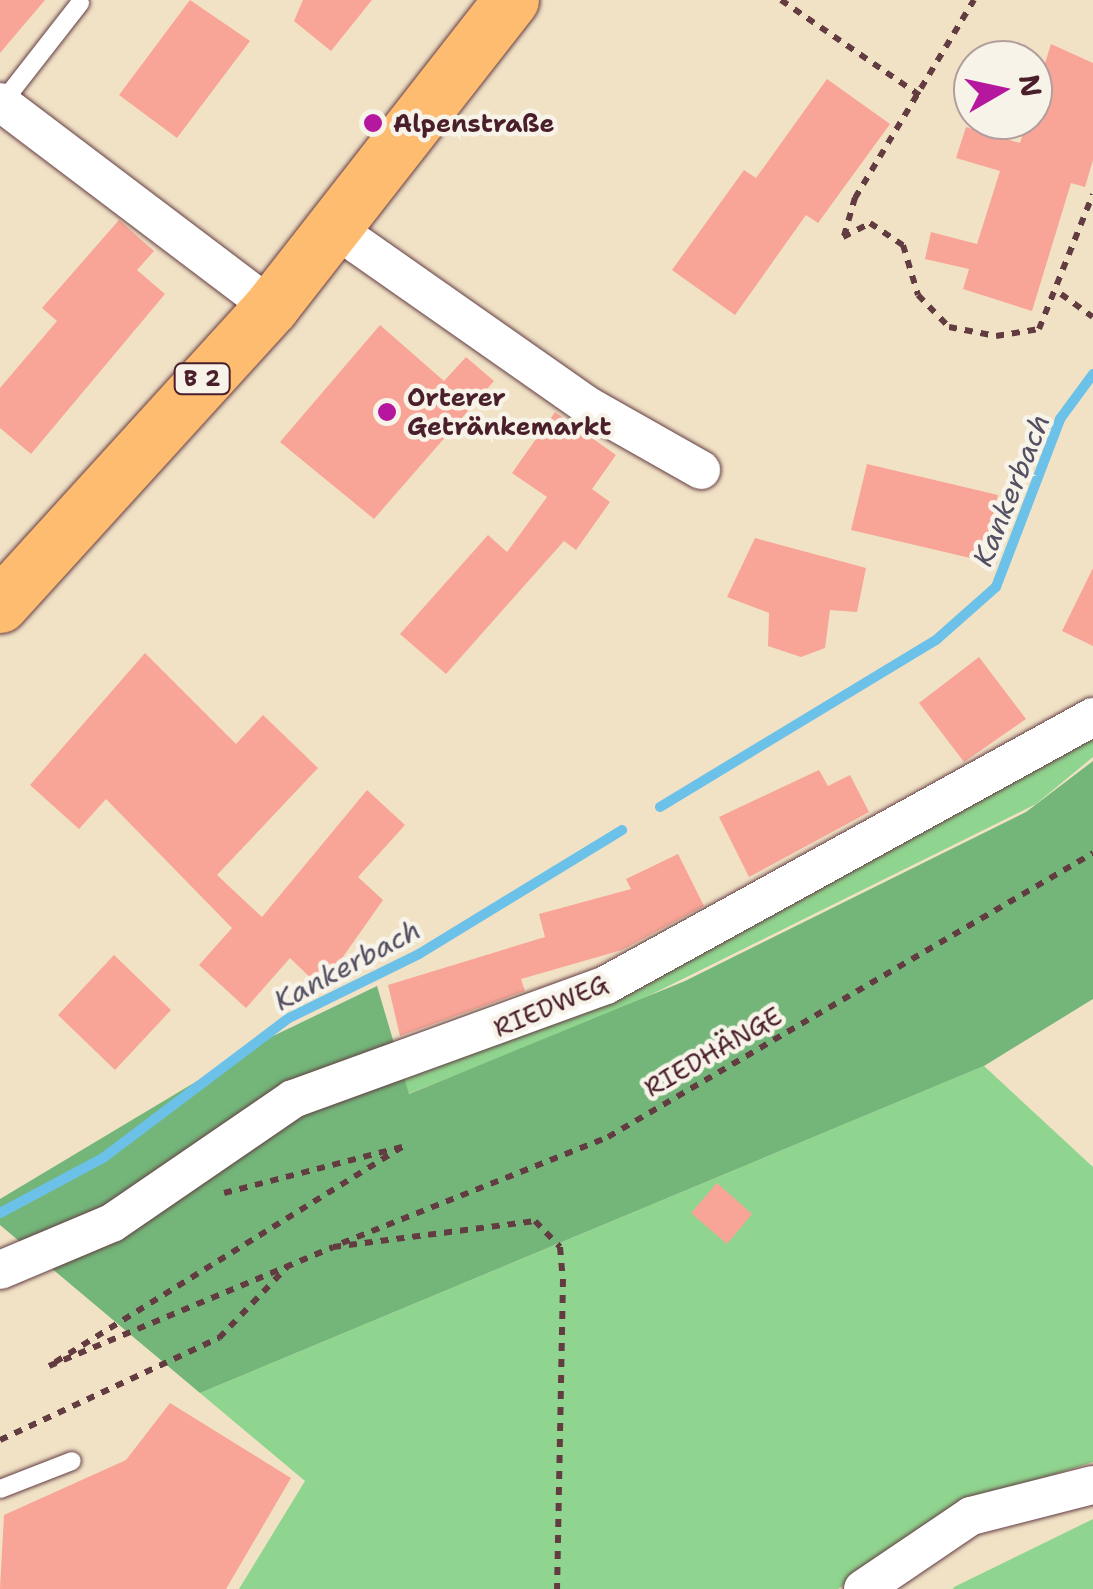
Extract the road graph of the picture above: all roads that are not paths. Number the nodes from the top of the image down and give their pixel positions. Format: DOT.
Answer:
graph roads {
  1 [pos="510,0"];
  2 [pos="80,3"];
  3 [pos="1,102"];
  4 [pos="334,228"];
  5 [pos="271,307"];
  6 [pos="701,470"];
  7 [pos="0,604"];
  8 [pos="1093,716"];
  9 [pos="0,1270"];
  10 [pos="72,1461"];
  11 [pos="1093,1485"];
  12 [pos="0,1489"];
  13 [pos="863,1589"];
  1 -- 4 [label="main road, B 2"];
  2 -- 3 [label="lane"];
  3 -- 5 [label="street"];
  4 -- 5 [label="main road, B 2"];
  4 -- 6 [label="street"];
  5 -- 7 [label="main road, B 2"];
  8 -- 9 [label="street, RIEDWEG"];
  10 -- 12 [label="lane"];
  11 -- 13 [label="street"];
}
